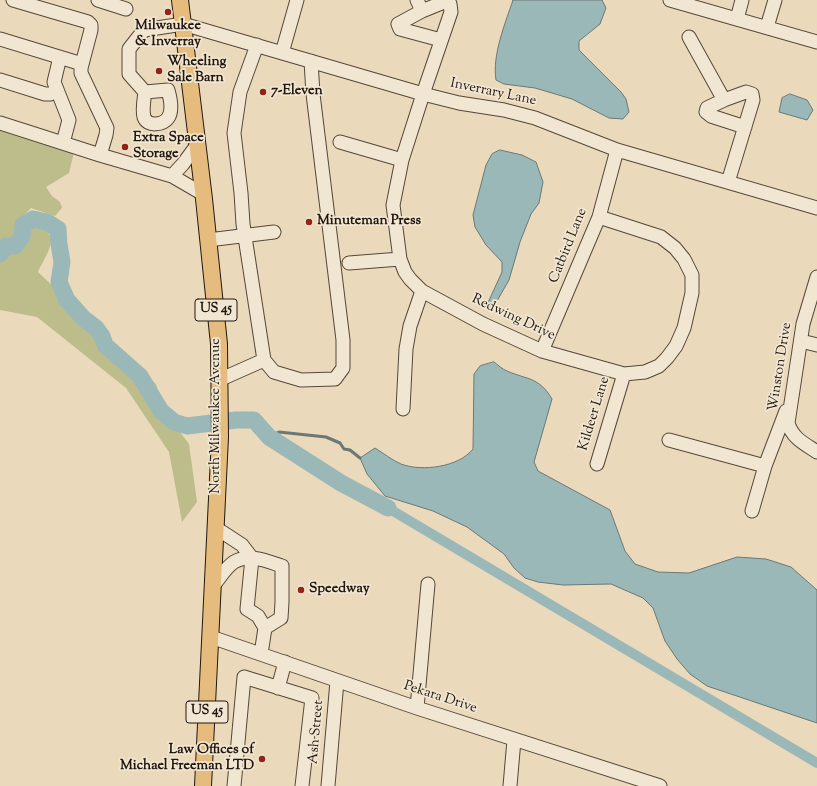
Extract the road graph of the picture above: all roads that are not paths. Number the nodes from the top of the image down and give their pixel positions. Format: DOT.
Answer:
graph roads {
  1 [pos="13,0"];
  2 [pos="98,0"];
  3 [pos="180,0"];
  4 [pos="297,0"];
  5 [pos="670,0"];
  6 [pos="742,0"];
  7 [pos="775,0"];
  8 [pos="420,6"];
  9 [pos="126,9"];
  10 [pos="737,19"];
  11 [pos="183,24"];
  12 [pos="767,27"];
  13 [pos="689,37"];
  14 [pos="0,39"];
  15 [pos="441,40"];
  16 [pos="817,42"];
  17 [pos="257,45"];
  18 [pos="282,52"];
  19 [pos="60,58"];
  20 [pos="311,61"];
  21 [pos="82,64"];
  22 [pos="0,80"];
  23 [pos="57,92"];
  24 [pos="145,92"];
  25 [pos="423,94"];
  26 [pos="724,100"];
  27 [pos="0,123"];
  28 [pos="745,127"];
  29 [pos="340,142"];
  30 [pos="63,143"];
  31 [pos="197,145"];
  32 [pos="617,150"];
  33 [pos="100,155"];
  34 [pos="402,160"];
  35 [pos="172,176"];
  36 [pos="728,182"];
  37 [pos="203,194"];
  38 [pos="816,204"];
  39 [pos="599,217"];
  40 [pos="274,232"];
  41 [pos="245,236"];
  42 [pos="208,240"];
  43 [pos="400,259"];
  44 [pos="349,263"];
  45 [pos="816,283"];
  46 [pos="422,291"];
  47 [pos="801,341"];
  48 [pos="817,345"];
  49 [pos="542,351"];
  50 [pos="264,360"];
  51 [pos="624,374"];
  52 [pos="220,380"];
  53 [pos="793,392"];
  54 [pos="403,409"];
  55 [pos="669,440"];
  56 [pos="815,446"];
  57 [pos="597,464"];
  58 [pos="765,466"];
  59 [pos="752,511"];
  60 [pos="216,528"];
  61 [pos="252,558"];
  62 [pos="428,584"];
  63 [pos="213,586"];
  64 [pos="265,628"];
  65 [pos="211,637"];
  66 [pos="261,654"];
  67 [pos="285,662"];
  68 [pos="337,681"];
  69 [pos="278,688"];
  70 [pos="417,708"];
  71 [pos="514,740"];
  72 [pos="204,786"];
  73 [pos="234,786"];
  74 [pos="302,786"];
  75 [pos="328,786"];
  76 [pos="510,786"];
  77 [pos="660,786"];
  1 -- 21 [label="street"];
  2 -- 9 [label="street"];
  3 -- 11 [label="main road, North Milwaukee Avenue / US 45"];
  4 -- 18 [label="street"];
  5 -- 10 [label="street"];
  6 -- 10 [label="street"];
  7 -- 12 [label="street"];
  8 -- 15 [label="street, Redwing Drive"];
  8 -- 15 [label="street"];
  10 -- 12 [label="street"];
  11 -- 17 [label="street, Inverrary Lane"];
  11 -- 24 [label="street"];
  11 -- 31 [label="main road, North Milwaukee Avenue / US 45"];
  12 -- 16 [label="street"];
  13 -- 26 [label="street"];
  14 -- 19 [label="street"];
  15 -- 25 [label="street, Redwing Drive"];
  17 -- 18 [label="street, Inverrary Lane"];
  17 -- 41 [label="street"];
  18 -- 20 [label="street, Inverrary Lane"];
  19 -- 21 [label="street"];
  19 -- 23 [label="street"];
  20 -- 25 [label="street, Inverrary Lane"];
  20 -- 50 [label="street"];
  21 -- 33 [label="street"];
  22 -- 23 [label="street"];
  23 -- 30 [label="street"];
  25 -- 32 [label="street, Inverrary Lane"];
  25 -- 34 [label="street, Redwing Drive"];
  26 -- 28 [label="street"];
  26 -- 28 [label="street"];
  27 -- 30 [label="street"];
  28 -- 36 [label="street"];
  29 -- 34 [label="street"];
  30 -- 33 [label="street"];
  31 -- 35 [label="street"];
  31 -- 37 [label="main road, North Milwaukee Avenue / US 45"];
  32 -- 36 [label="street, Inverrary Lane"];
  32 -- 39 [label="street, Catbird Lane"];
  33 -- 35 [label="street"];
  34 -- 43 [label="street, Redwing Drive"];
  35 -- 37 [label="street"];
  36 -- 38 [label="street, Inverrary Lane"];
  37 -- 42 [label="main road, North Milwaukee Avenue / US 45"];
  39 -- 49 [label="street, Catbird Lane"];
  39 -- 51 [label="street, Redwing Drive"];
  40 -- 41 [label="street"];
  41 -- 42 [label="street"];
  41 -- 50 [label="street"];
  42 -- 52 [label="main road, North Milwaukee Avenue / US 45"];
  43 -- 44 [label="street"];
  43 -- 46 [label="street, Redwing Drive"];
  45 -- 47 [label="street, Winston Drive"];
  46 -- 49 [label="street, Redwing Drive"];
  46 -- 54 [label="street"];
  47 -- 48 [label="street"];
  47 -- 53 [label="street, Winston Drive"];
  49 -- 51 [label="street, Redwing Drive"];
  50 -- 52 [label="street"];
  51 -- 57 [label="street, Kildeer Lane"];
  52 -- 60 [label="main road, North Milwaukee Avenue / US 45"];
  53 -- 56 [label="street, Winston Drive"];
  53 -- 58 [label="street"];
  55 -- 58 [label="street"];
  58 -- 59 [label="street"];
  60 -- 61 [label="street"];
  60 -- 63 [label="main road, North Milwaukee Avenue / US 45"];
  61 -- 63 [label="street"];
  61 -- 64 [label="street"];
  61 -- 64 [label="street"];
  62 -- 70 [label="street"];
  63 -- 65 [label="main road, North Milwaukee Avenue / US 45"];
  64 -- 66 [label="street"];
  65 -- 66 [label="street, Pekara Drive"];
  65 -- 72 [label="main road, North Milwaukee Avenue / US 45"];
  66 -- 67 [label="street, Pekara Drive"];
  67 -- 68 [label="street, Pekara Drive"];
  67 -- 69 [label="street"];
  68 -- 70 [label="street, Pekara Drive"];
  68 -- 75 [label="street, Ash Street"];
  69 -- 73 [label="street"];
  69 -- 74 [label="street"];
  70 -- 71 [label="street, Pekara Drive"];
  71 -- 76 [label="street"];
  71 -- 77 [label="street, Pekara Drive"];
}
